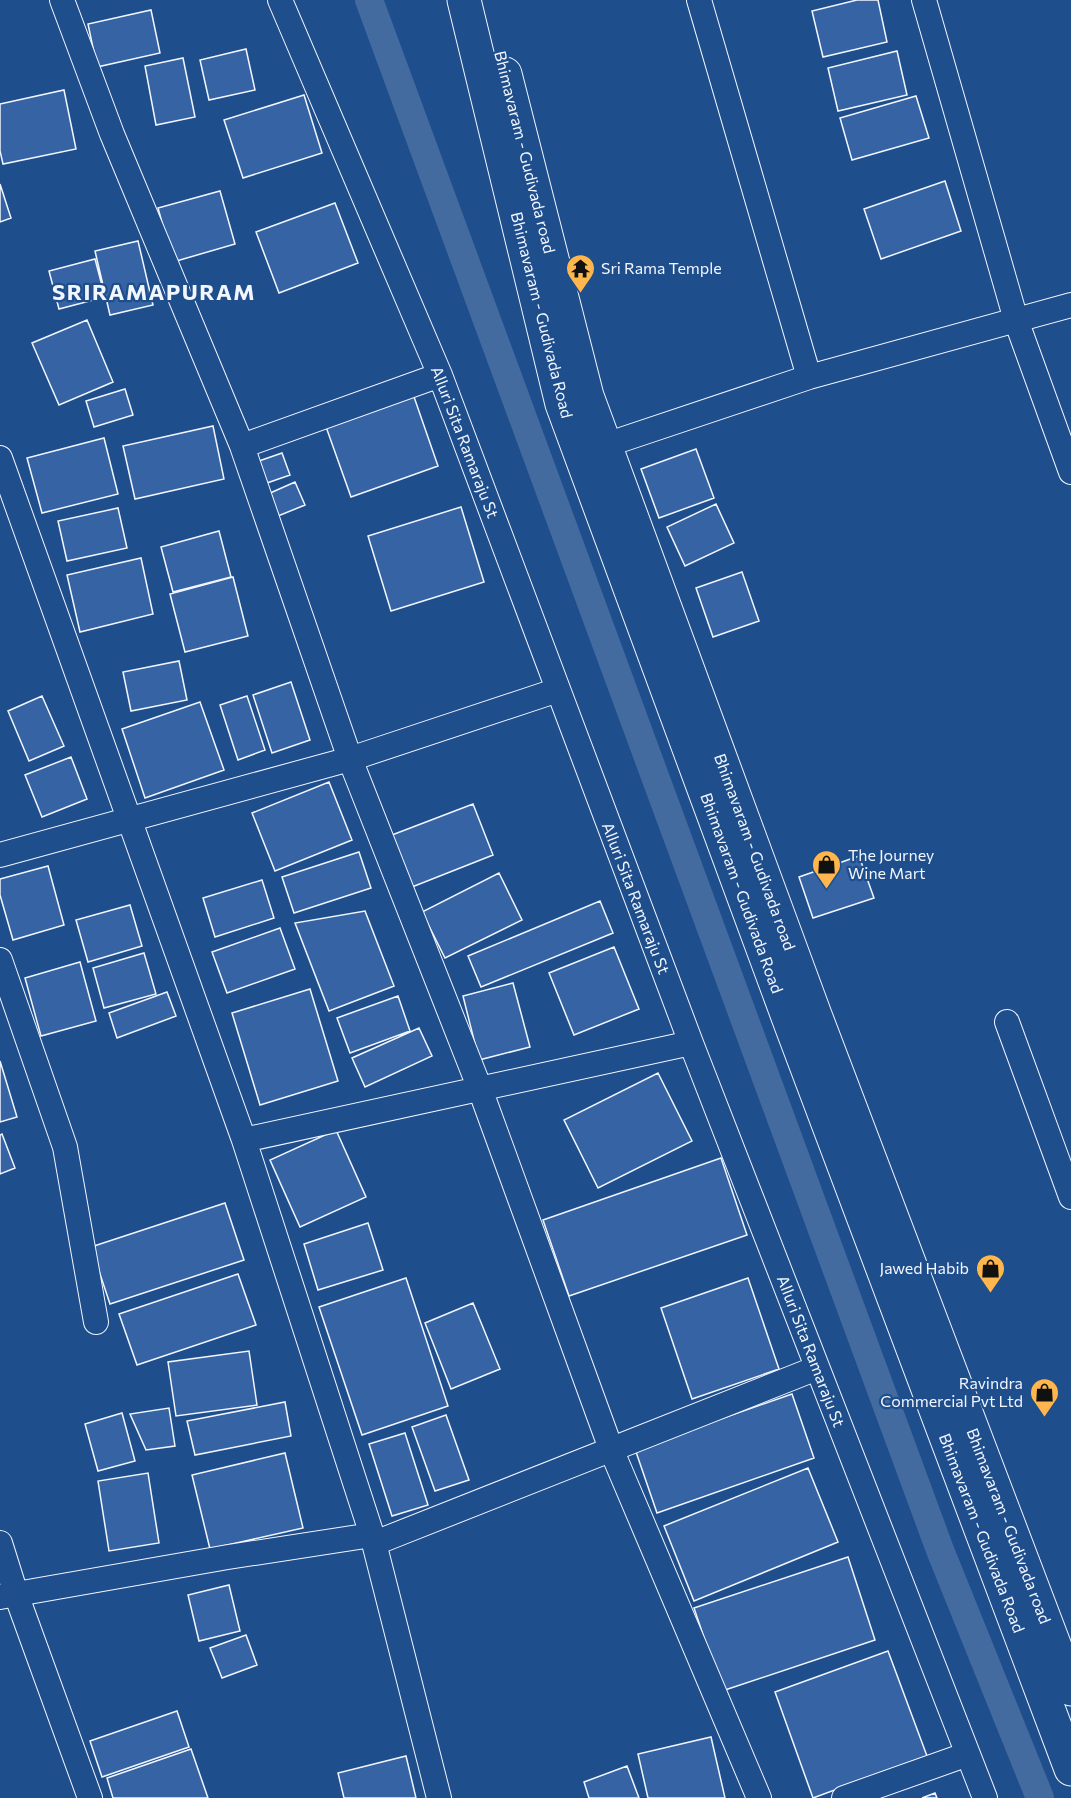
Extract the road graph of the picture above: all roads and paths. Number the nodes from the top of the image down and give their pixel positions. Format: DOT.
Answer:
graph roads {
  1 [pos="62,0"];
  2 [pos="280,0"];
  3 [pos="464,0"];
  4 [pos="486,0"];
  5 [pos="699,0"];
  6 [pos="924,0"];
  7 [pos="1071,305"];
  8 [pos="1016,320"];
  9 [pos="440,375"];
  10 [pos="809,377"];
  11 [pos="242,446"];
  12 [pos="592,449"];
  13 [pos="0,458"];
  14 [pos="1071,472"];
  15 [pos="558,690"];
  16 [pos="350,759"];
  17 [pos="129,820"];
  18 [pos="0,855"];
  19 [pos="0,960"];
  20 [pos="1007,1022"];
  21 [pos="691,1044"];
  22 [pos="480,1089"];
  23 [pos="244,1140"];
  24 [pos="855,1157"];
  25 [pos="1071,1197"];
  26 [pos="96,1322"];
  27 [pos="817,1368"];
  28 [pos="611,1449"];
  29 [pos="374,1539"];
  30 [pos="0,1543"];
  31 [pos="8,1595"];
  32 [pos="1071,1689"];
  33 [pos="968,1754"];
  34 [pos="1071,1769"];
  35 [pos="90,1798"];
  36 [pos="439,1798"];
  37 [pos="759,1798"];
  38 [pos="844,1798"];
  39 [pos="985,1798"];
  1 -- 11 [label="street"];
  2 -- 9 [label="street, Alluri Sita Ramaraju St"];
  3 -- 12 [label="main road, Bhimavaram - Gudivada Road"];
  4 -- 12 [label="main road, Bhimavaram - Gudivada road"];
  5 -- 10 [label="street"];
  6 -- 8 [label="street"];
  7 -- 8 [label="street"];
  8 -- 10 [label="street"];
  8 -- 14 [label="street"];
  9 -- 11 [label="street"];
  9 -- 15 [label="street, Alluri Sita Ramaraju St"];
  10 -- 12 [label="street"];
  11 -- 16 [label="street"];
  12 -- 24 [label="main road, Bhimavaram - Gudivada road"];
  13 -- 17 [label="street"];
  15 -- 16 [label="street"];
  15 -- 21 [label="street, Alluri Sita Ramaraju St"];
  16 -- 17 [label="street"];
  16 -- 22 [label="street"];
  17 -- 18 [label="street"];
  17 -- 23 [label="street"];
  19 -- 26 [label="street"];
  20 -- 25 [label="street"];
  21 -- 22 [label="street"];
  21 -- 27 [label="street, Alluri Sita Ramaraju St"];
  22 -- 23 [label="street"];
  22 -- 28 [label="street"];
  23 -- 29 [label="street"];
  24 -- 32 [label="main road, Bhimavaram - Gudivada road"];
  24 -- 34 [label="main road, Bhimavaram - Gudivada Road"];
  27 -- 28 [label="street"];
  27 -- 33 [label="street, Alluri Sita Ramaraju St"];
  28 -- 29 [label="street"];
  28 -- 37 [label="street"];
  29 -- 31 [label="street"];
  29 -- 36 [label="street"];
  30 -- 31 [label="street"];
  31 -- 35 [label="street"];
  33 -- 38 [label="street"];
  33 -- 39 [label="street, Alluri Sita Ramaraju St"];
}
